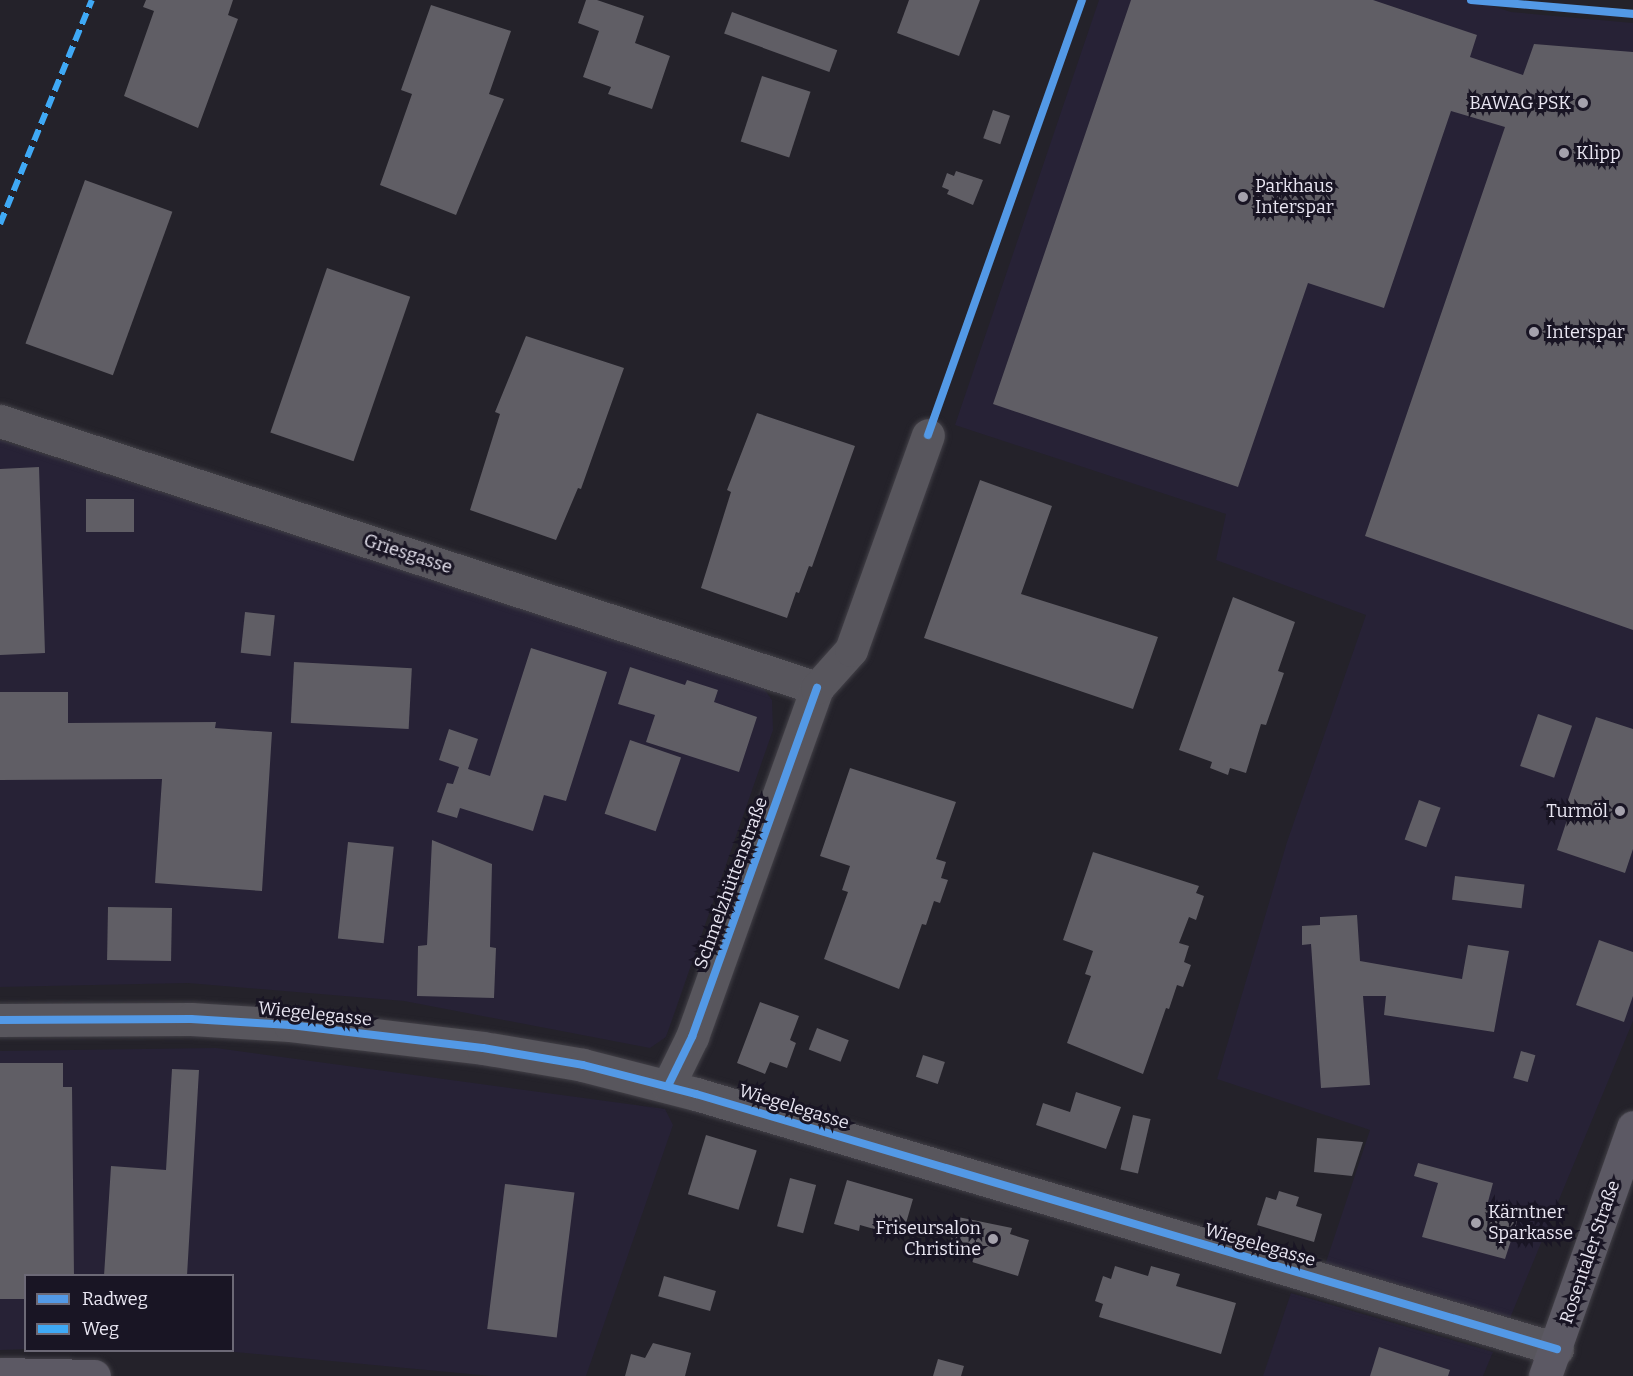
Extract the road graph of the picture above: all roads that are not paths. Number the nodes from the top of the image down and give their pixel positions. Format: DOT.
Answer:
graph roads {
  1 [pos="0,421"];
  2 [pos="928,435"];
  3 [pos="817,688"];
  4 [pos="0,1020"];
  5 [pos="668,1086"];
  6 [pos="1633,1127"];
  7 [pos="1551,1362"];
  8 [pos="0,1374"];
  9 [pos="94,1376"];
  1 -- 3 [label="street, Griesgasse"];
  2 -- 3 [label="street, Schmelzhüttenstraße"];
  3 -- 5 [label="street, Schmelzhüttenstraße"];
  4 -- 5 [label="street, Wiegelegasse"];
  5 -- 7 [label="street, Wiegelegasse"];
  6 -- 7 [label="main road, Rosentaler Straße"];
  8 -- 9 [label="main road"];
}
